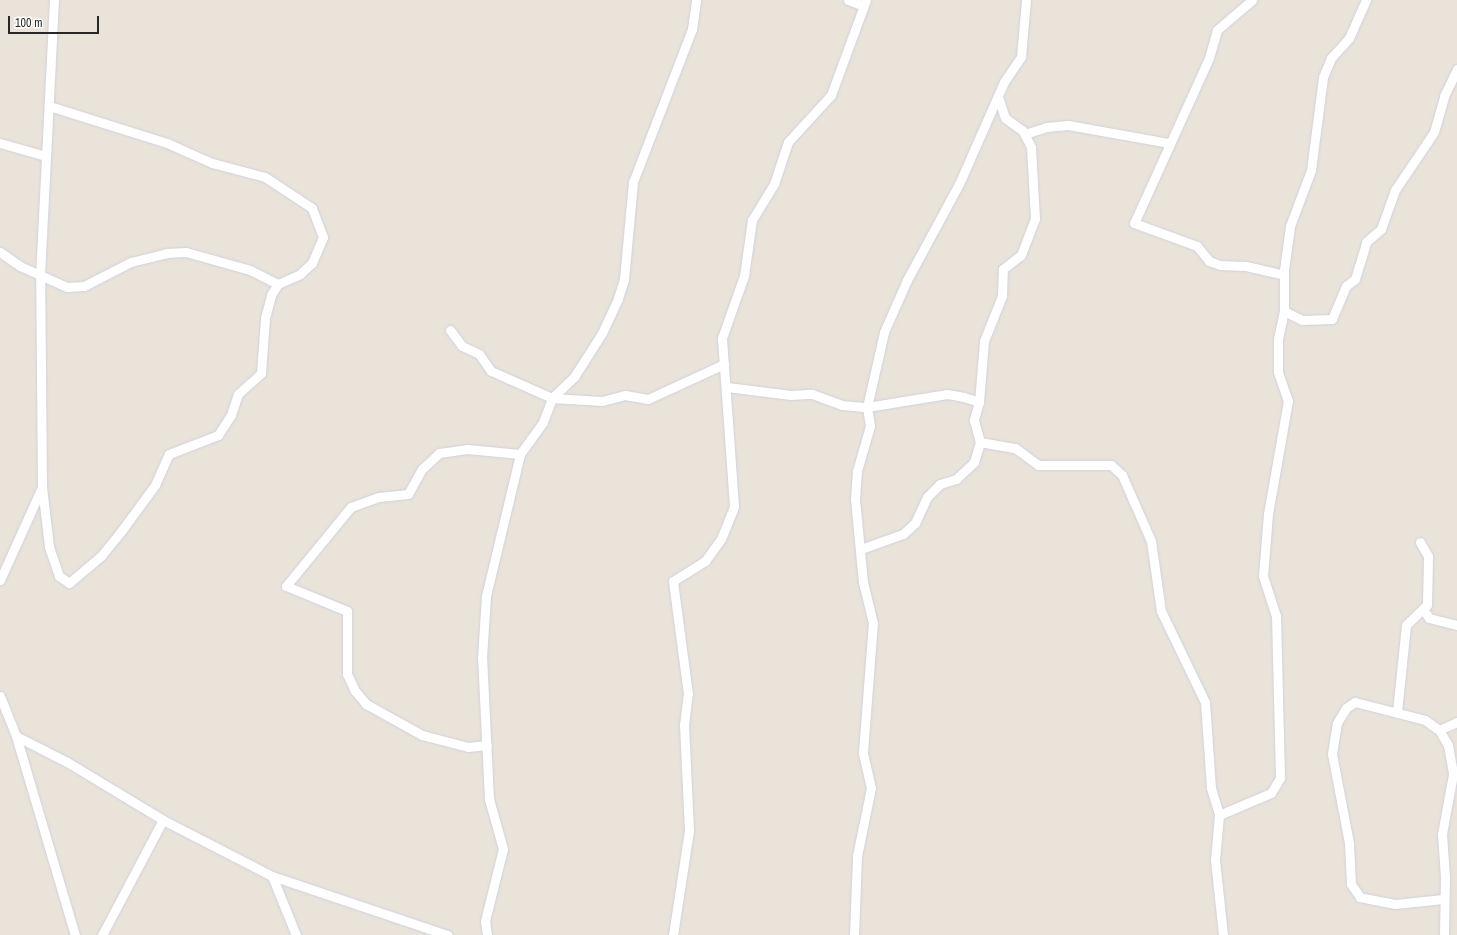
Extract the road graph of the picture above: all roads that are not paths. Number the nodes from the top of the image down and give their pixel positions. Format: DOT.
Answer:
graph roads {
  1 [pos="54,0"];
  2 [pos="696,0"];
  3 [pos="848,0"];
  4 [pos="1026,0"];
  5 [pos="1252,0"];
  6 [pos="1366,0"];
  7 [pos="864,2"];
  8 [pos="1457,69"];
  9 [pos="998,96"];
  10 [pos="49,106"];
  11 [pos="1024,134"];
  12 [pos="0,143"];
  13 [pos="1169,143"];
  14 [pos="46,156"];
  15 [pos="0,252"];
  16 [pos="1284,275"];
  17 [pos="40,276"];
  18 [pos="278,284"];
  19 [pos="1284,311"];
  20 [pos="450,330"];
  21 [pos="724,364"];
  22 [pos="727,386"];
  23 [pos="552,398"];
  24 [pos="979,402"];
  25 [pos="867,407"];
  26 [pos="980,442"];
  27 [pos="520,454"];
  28 [pos="42,487"];
  29 [pos="1420,542"];
  30 [pos="861,549"];
  31 [pos="0,580"];
  32 [pos="1423,609"];
  33 [pos="1457,625"];
  34 [pos="0,696"];
  35 [pos="1397,712"];
  36 [pos="1457,722"];
  37 [pos="1439,730"];
  38 [pos="16,736"];
  39 [pos="487,745"];
  40 [pos="1219,815"];
  41 [pos="163,820"];
  42 [pos="272,876"];
  43 [pos="1443,899"];
  44 [pos="75,935"];
  45 [pos="102,935"];
  46 [pos="296,935"];
  47 [pos="446,935"];
  48 [pos="487,935"];
  49 [pos="672,935"];
  50 [pos="854,935"];
  51 [pos="1224,935"];
  52 [pos="1444,935"];
  1 -- 10 [label="street"];
  2 -- 23 [label="street"];
  3 -- 7 [label="street"];
  4 -- 9 [label="street"];
  5 -- 13 [label="street"];
  6 -- 16 [label="street"];
  7 -- 21 [label="street"];
  8 -- 19 [label="street"];
  9 -- 11 [label="street"];
  9 -- 25 [label="street"];
  10 -- 14 [label="street"];
  10 -- 18 [label="street"];
  11 -- 13 [label="street"];
  11 -- 24 [label="street"];
  12 -- 14 [label="street"];
  13 -- 16 [label="street"];
  14 -- 17 [label="street"];
  15 -- 17 [label="street"];
  16 -- 19 [label="street"];
  17 -- 18 [label="street"];
  17 -- 28 [label="street"];
  18 -- 28 [label="street"];
  19 -- 40 [label="street"];
  20 -- 23 [label="street"];
  21 -- 22 [label="street"];
  21 -- 23 [label="street"];
  22 -- 25 [label="street"];
  22 -- 49 [label="street"];
  23 -- 27 [label="street"];
  24 -- 25 [label="street"];
  24 -- 26 [label="street"];
  25 -- 30 [label="street"];
  26 -- 30 [label="street"];
  26 -- 40 [label="street"];
  27 -- 39 [label="street"];
  27 -- 39 [label="street"];
  28 -- 31 [label="street"];
  29 -- 32 [label="street"];
  30 -- 50 [label="street"];
  32 -- 33 [label="street"];
  32 -- 35 [label="street"];
  34 -- 38 [label="street"];
  35 -- 37 [label="street"];
  35 -- 43 [label="street"];
  36 -- 37 [label="street"];
  37 -- 43 [label="street"];
  38 -- 41 [label="street"];
  38 -- 44 [label="street"];
  39 -- 48 [label="street"];
  40 -- 51 [label="street"];
  41 -- 42 [label="street"];
  41 -- 45 [label="street"];
  42 -- 46 [label="street"];
  42 -- 47 [label="street"];
  43 -- 52 [label="street"];
}
